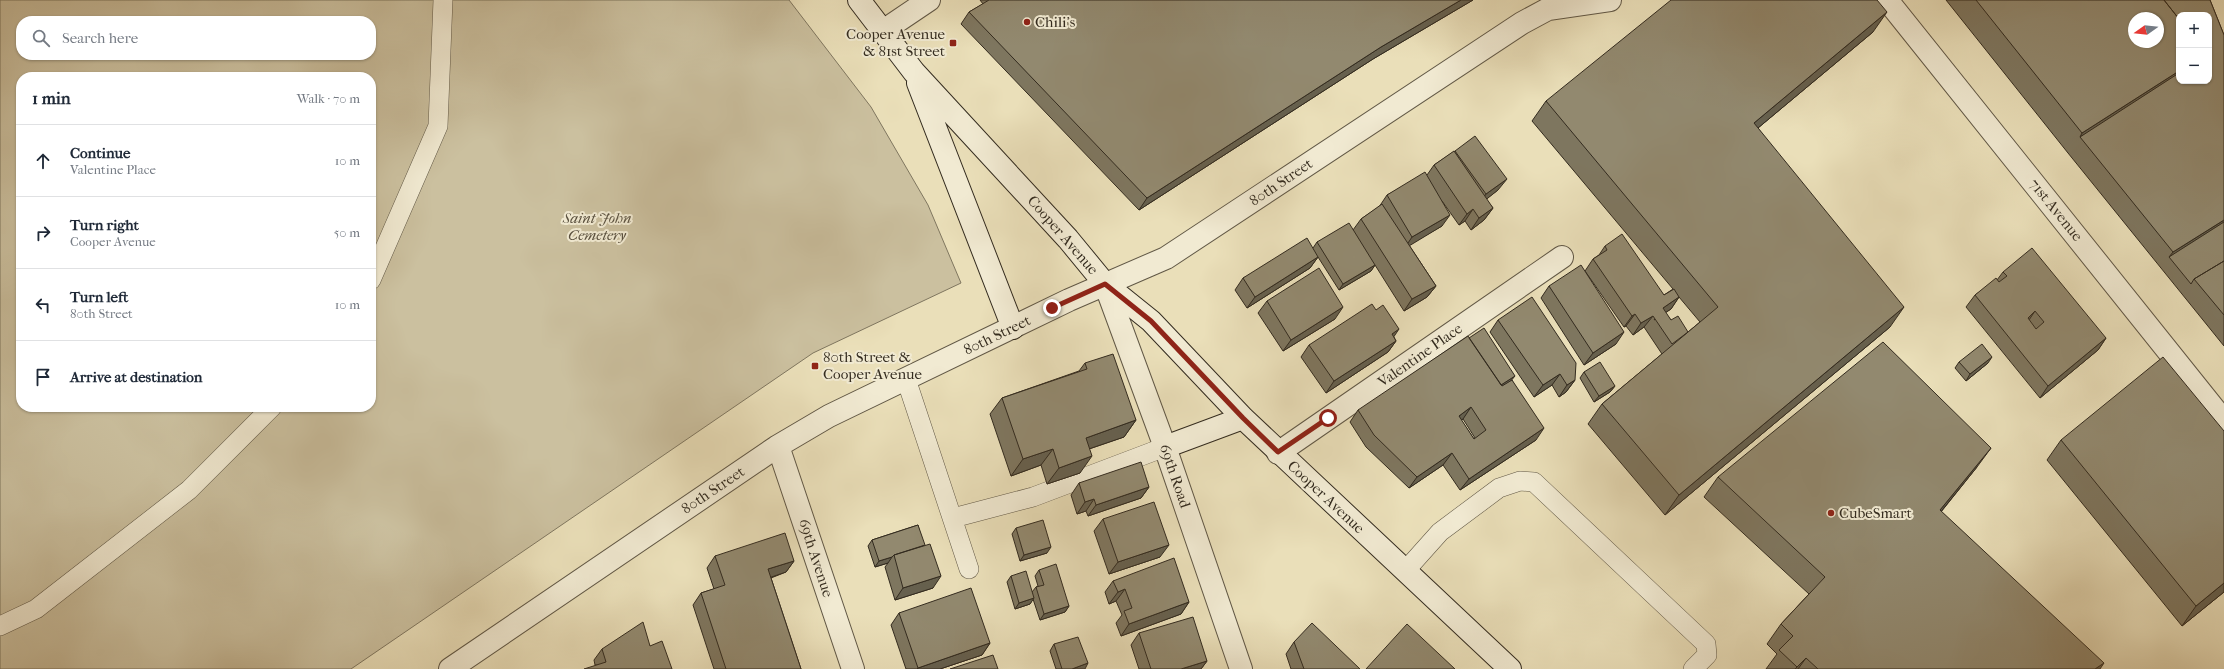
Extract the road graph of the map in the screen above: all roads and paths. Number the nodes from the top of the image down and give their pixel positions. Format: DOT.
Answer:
graph roads {
  1 [pos="443,0"];
  2 [pos="859,0"];
  3 [pos="929,0"];
  4 [pos="1610,0"];
  5 [pos="1887,0"];
  6 [pos="1554,5"];
  7 [pos="883,31"];
  8 [pos="914,72"];
  9 [pos="1562,257"];
  10 [pos="376,269"];
  11 [pos="1105,284"];
  12 [pos="1013,328"];
  13 [pos="906,379"];
  14 [pos="267,412"];
  15 [pos="1243,418"];
  16 [pos="2224,421"];
  17 [pos="778,446"];
  18 [pos="1165,447"];
  19 [pos="1278,452"];
  20 [pos="953,518"];
  21 [pos="969,569"];
  22 [pos="1406,570"];
  23 [pos="0,626"];
  24 [pos="455,667"];
  25 [pos="853,669"];
  26 [pos="1241,669"];
  27 [pos="1510,669"];
  28 [pos="1693,669"];
  1 -- 10 [label="lane"];
  2 -- 7 [label="street, Cooper Avenue"];
  3 -- 7 [label="street"];
  4 -- 6 [label="street, 80th Street"];
  5 -- 16 [label="street, 71st Avenue"];
  6 -- 11 [label="street, 80th Street"];
  7 -- 8 [label="street, Cooper Avenue"];
  8 -- 11 [label="street, Cooper Avenue"];
  8 -- 12 [label="street"];
  9 -- 19 [label="street, Valentine Place"];
  11 -- 12 [label="street, 80th Street"];
  11 -- 15 [label="street, Cooper Avenue"];
  11 -- 18 [label="street, 69th Road"];
  12 -- 13 [label="street, 80th Street"];
  13 -- 17 [label="street, 80th Street"];
  13 -- 20 [label="lane"];
  14 -- 23 [label="lane"];
  15 -- 18 [label="street"];
  15 -- 19 [label="street, Cooper Avenue"];
  17 -- 24 [label="street, 80th Street"];
  17 -- 25 [label="street, 69th Avenue"];
  18 -- 20 [label="lane"];
  18 -- 26 [label="street, 69th Road"];
  19 -- 22 [label="street, Cooper Avenue"];
  20 -- 21 [label="lane"];
  22 -- 27 [label="street, Cooper Avenue"];
  22 -- 28 [label="lane"];
}
